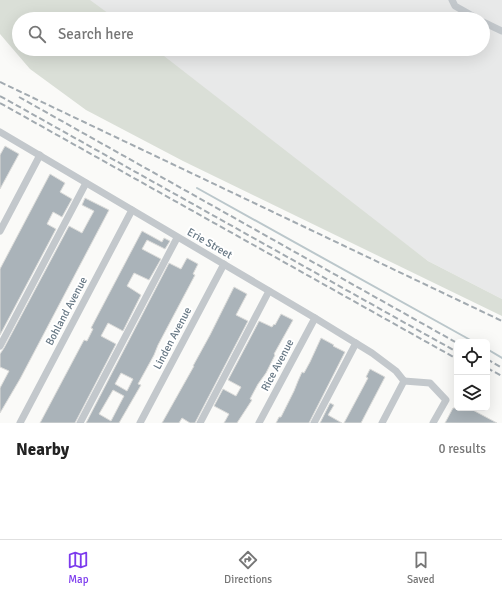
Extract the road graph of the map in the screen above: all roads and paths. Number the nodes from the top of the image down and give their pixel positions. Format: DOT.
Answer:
graph roads {
  1 [pos="452,0"];
  2 [pos="466,12"];
  3 [pos="490,25"];
  4 [pos="502,31"];
  5 [pos="0,132"];
  6 [pos="40,155"];
  7 [pos="86,183"];
  8 [pos="132,210"];
  9 [pos="0,231"];
  10 [pos="177,238"];
  11 [pos="224,264"];
  12 [pos="269,291"];
  13 [pos="315,318"];
  14 [pos="356,343"];
  15 [pos="0,346"];
  16 [pos="404,381"];
  17 [pos="385,422"];
  18 [pos="20,423"];
  19 [pos="80,423"];
  20 [pos="140,423"];
  21 [pos="200,423"];
  22 [pos="259,423"];
  23 [pos="314,423"];
  24 [pos="433,423"];
  1 -- 2 [label="street"];
  3 -- 4 [label="street"];
  5 -- 6 [label="street, Erie Street"];
  6 -- 7 [label="street, Erie Street"];
  6 -- 9 [label="street"];
  7 -- 8 [label="street, Erie Street"];
  7 -- 15 [label="street"];
  8 -- 10 [label="street, Erie Street"];
  8 -- 18 [label="street, Bohland Avenue"];
  10 -- 11 [label="street, Erie Street"];
  10 -- 19 [label="street"];
  11 -- 12 [label="street, Erie Street"];
  11 -- 20 [label="street, Linden Avenue"];
  12 -- 13 [label="street, Erie Street"];
  12 -- 21 [label="street"];
  13 -- 14 [label="street, Erie Street"];
  13 -- 22 [label="street, Rice Avenue"];
  14 -- 16 [label="street, Erie Street"];
  14 -- 23 [label="street"];
  16 -- 17 [label="street"];
  16 -- 24 [label="street"];
}
